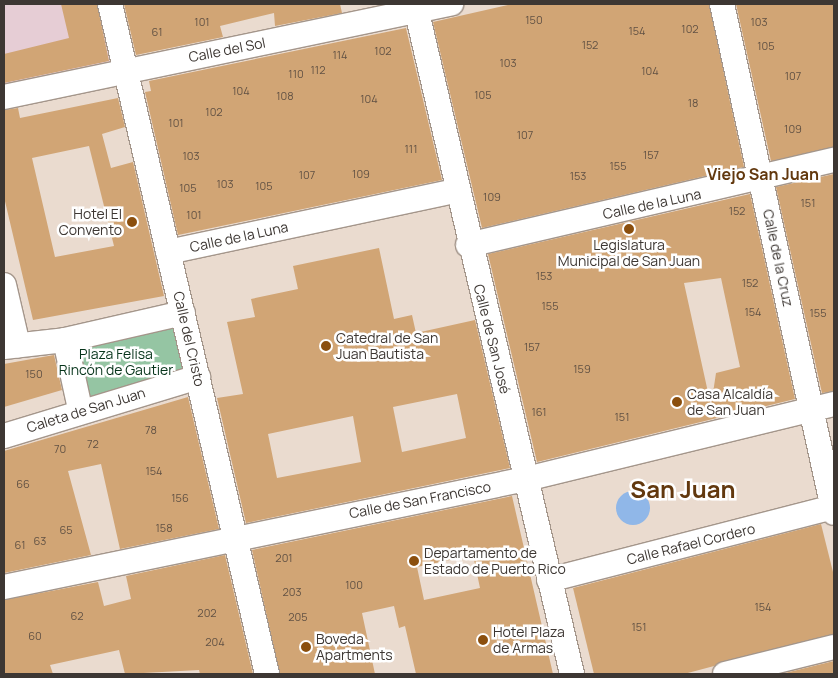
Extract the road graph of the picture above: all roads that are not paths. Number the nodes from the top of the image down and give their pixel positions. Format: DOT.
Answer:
graph roads {
  1 [pos="110,4"];
  2 [pos="450,4"];
  3 [pos="722,4"];
  4 [pos="416,7"];
  5 [pos="126,70"];
  6 [pos="4,97"];
  7 [pos="834,160"];
  8 [pos="760,181"];
  9 [pos="456,191"];
  10 [pos="468,245"];
  11 [pos="168,252"];
  12 [pos="4,285"];
  13 [pos="183,313"];
  14 [pos="65,340"];
  15 [pos="11,346"];
  16 [pos="198,377"];
  17 [pos="834,404"];
  18 [pos="80,409"];
  19 [pos="811,410"];
  20 [pos="4,436"];
  21 [pos="526,479"];
  22 [pos="834,510"];
  23 [pos="236,537"];
  24 [pos="549,580"];
  25 [pos="4,586"];
  26 [pos="834,647"];
  27 [pos="266,674"];
  28 [pos="572,674"];
  29 [pos="725,674"];
  1 -- 5 [label="street, Calle del Cristo"];
  2 -- 4 [label="street, Calle del Sol"];
  3 -- 8 [label="street, Calle de la Cruz"];
  4 -- 5 [label="street, Calle del Sol"];
  4 -- 9 [label="street, Calle de San José"];
  5 -- 6 [label="street, Calle del Sol"];
  5 -- 11 [label="street, Calle del Cristo"];
  7 -- 8 [label="street, Calle de la Luna"];
  8 -- 10 [label="street, Calle de la Luna"];
  8 -- 19 [label="street, Calle de la Cruz"];
  9 -- 10 [label="street, Calle de San José"];
  9 -- 11 [label="street, Calle de la Luna"];
  10 -- 21 [label="street, Calle de San José"];
  11 -- 13 [label="street, Calle del Cristo"];
  12 -- 15 [label="street"];
  13 -- 14 [label="street"];
  13 -- 16 [label="street, Calle del Cristo"];
  14 -- 15 [label="street"];
  14 -- 18 [label="street"];
  16 -- 18 [label="street, Caleta de San Juan"];
  16 -- 23 [label="street, Calle del Cristo"];
  17 -- 19 [label="street, Calle de San Francisco"];
  18 -- 20 [label="street, Caleta de San Juan"];
  19 -- 21 [label="street, Calle de San Francisco"];
  19 -- 22 [label="street, Calle de la Cruz"];
  21 -- 23 [label="street, Calle de San Francisco"];
  21 -- 24 [label="street, Calle de San José"];
  22 -- 24 [label="street, Calle Rafael Cordero"];
  23 -- 25 [label="street, Calle de San Francisco"];
  23 -- 27 [label="street, Calle del Cristo"];
  24 -- 28 [label="street, Calle de San José"];
  26 -- 29 [label="street"];
}
